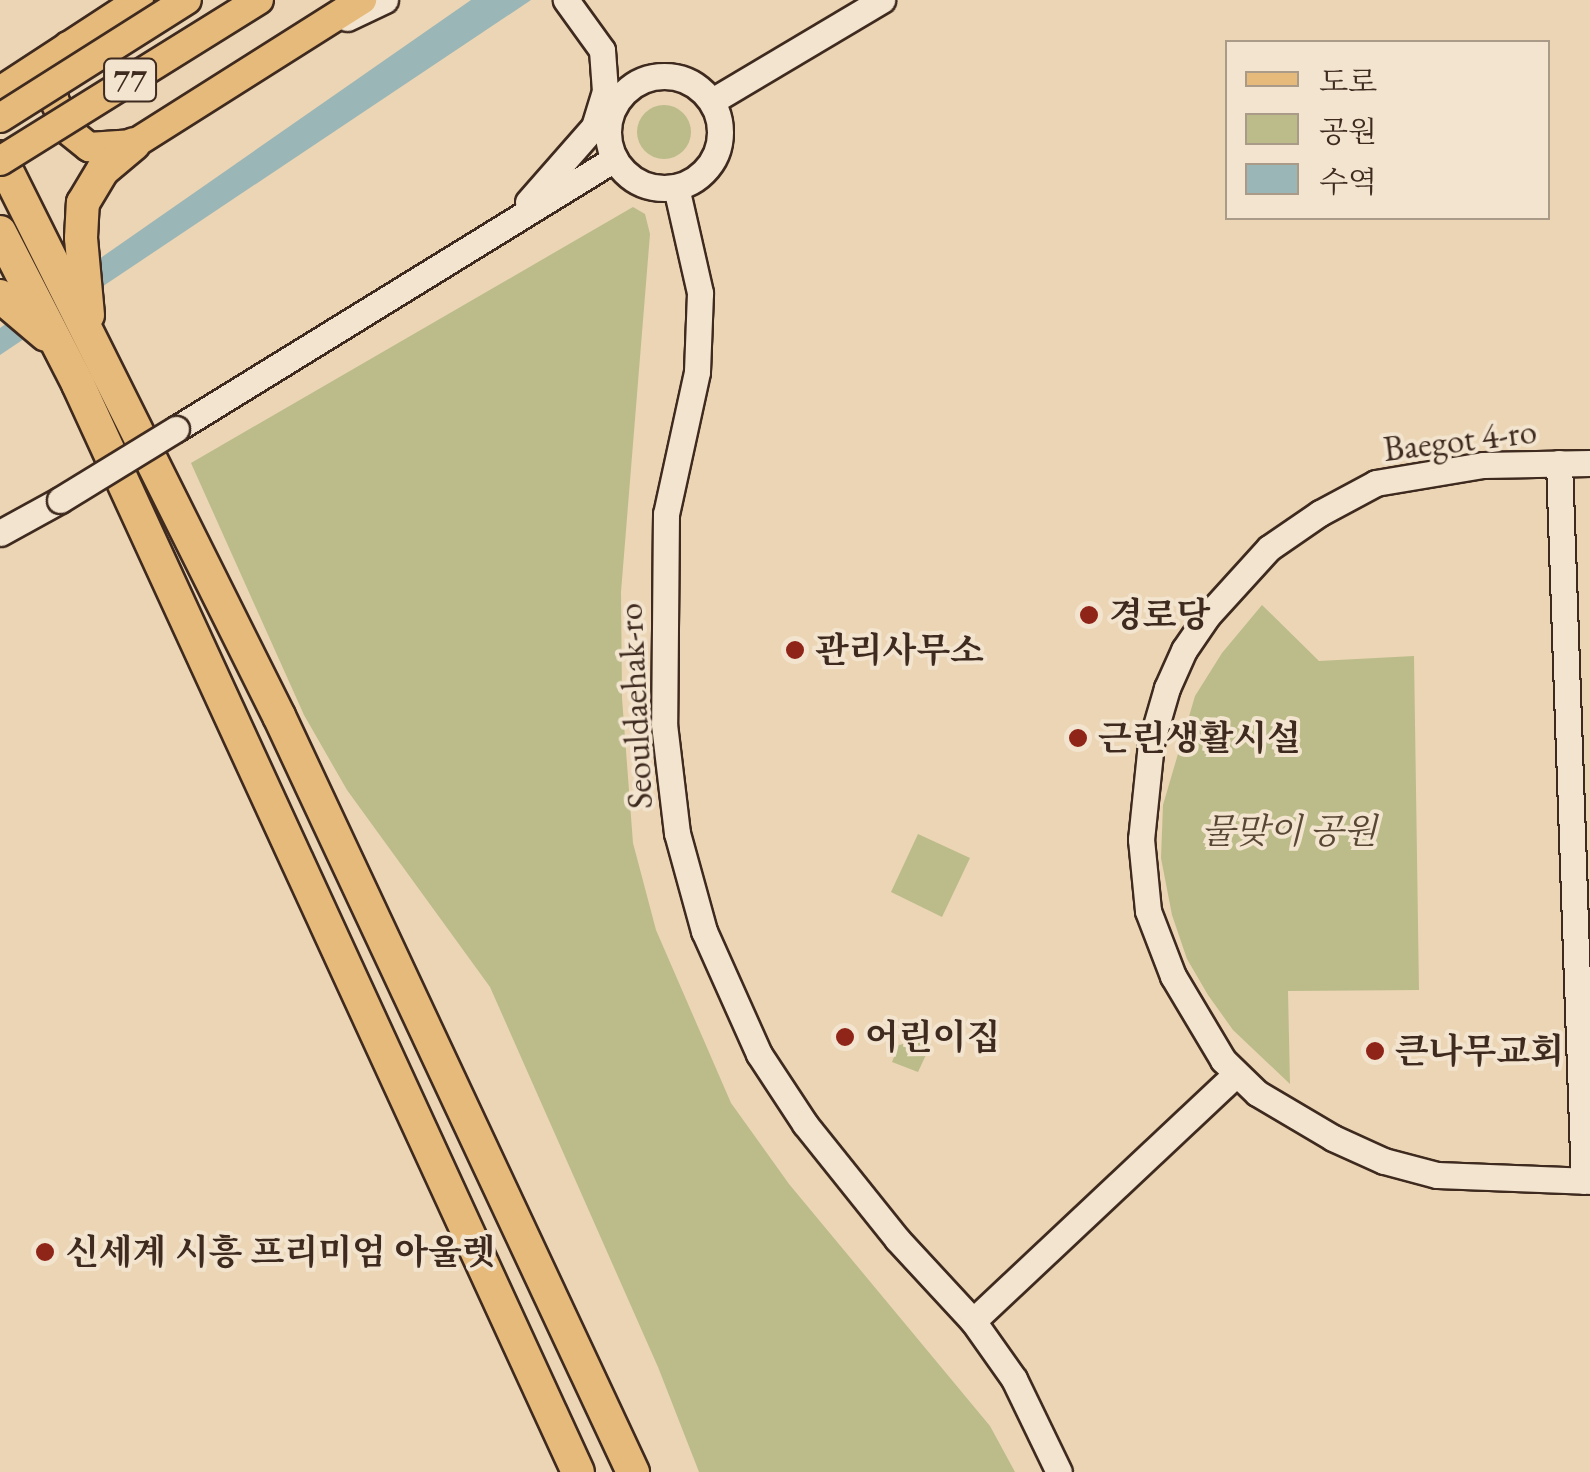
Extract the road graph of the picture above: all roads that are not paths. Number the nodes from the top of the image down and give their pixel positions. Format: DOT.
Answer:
graph roads {
  1 [pos="139,0"];
  2 [pos="187,0"];
  3 [pos="259,0"];
  4 [pos="362,0"];
  5 [pos="386,0"];
  6 [pos="566,0"];
  7 [pos="580,0"];
  8 [pos="882,0"];
  9 [pos="302,38"];
  10 [pos="68,46"];
  11 [pos="607,48"];
  12 [pos="0,91"];
  13 [pos="712,101"];
  14 [pos="614,106"];
  15 [pos="0,118"];
  16 [pos="134,144"];
  17 [pos="614,158"];
  18 [pos="0,159"];
  19 [pos="676,188"];
  20 [pos="508,224"];
  21 [pos="0,232"];
  22 [pos="11,285"];
  23 [pos="90,332"];
  24 [pos="1590,463"];
  25 [pos="1560,464"];
  26 [pos="0,533"];
  27 [pos="1234,1075"];
  28 [pos="1587,1181"];
  29 [pos="484,1264"];
  30 [pos="973,1321"];
  31 [pos="578,1472"];
  32 [pos="598,1472"];
  33 [pos="633,1472"];
  34 [pos="1059,1472"];
  1 -- 10 [label="main road"];
  2 -- 15 [label="main road, 77, bridge"];
  3 -- 18 [label="main road, 77, bridge"];
  4 -- 9 [label="main road"];
  5 -- 9 [label="street"];
  6 -- 11 [label="street"];
  7 -- 11 [label="street"];
  8 -- 13 [label="street"];
  9 -- 16 [label="main road"];
  10 -- 12 [label="main road"];
  10 -- 16 [label="main road"];
  11 -- 14 [label="street"];
  11 -- 20 [label="street"];
  13 -- 14 [label="street"];
  13 -- 19 [label="street"];
  14 -- 17 [label="street"];
  16 -- 23 [label="highway"];
  17 -- 19 [label="street"];
  17 -- 20 [label="street"];
  18 -- 23 [label="highway"];
  19 -- 30 [label="street, Seouldaehak-ro"];
  20 -- 26 [label="street, bridge"];
  21 -- 22 [label="highway"];
  22 -- 29 [label="highway"];
  23 -- 33 [label="highway"];
  24 -- 25 [label="street, Baegot 4-ro"];
  25 -- 27 [label="street, Baegot 4-ro"];
  25 -- 28 [label="street, Baegot 4-ro"];
  27 -- 28 [label="street, Baegot 4-ro"];
  27 -- 30 [label="street"];
  29 -- 31 [label="highway"];
  29 -- 32 [label="highway"];
  30 -- 34 [label="street, Seouldaehak-ro"];
}
